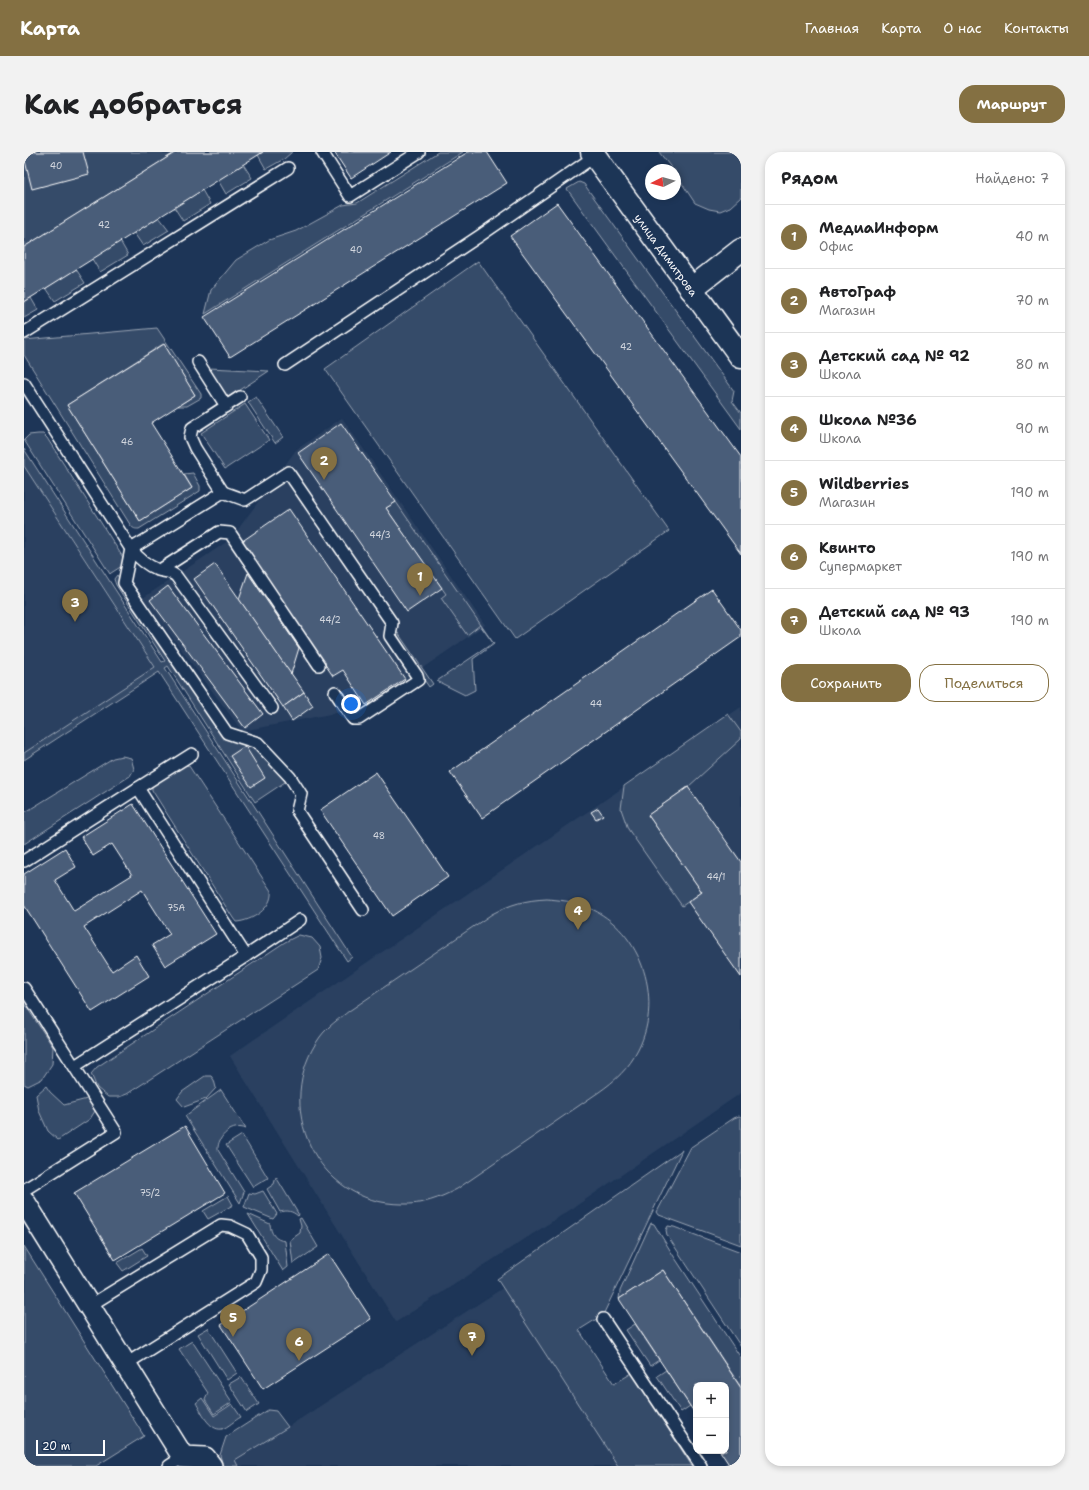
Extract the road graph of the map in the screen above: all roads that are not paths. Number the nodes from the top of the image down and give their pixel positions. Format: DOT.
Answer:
graph roads {
  1 [pos="322,152"];
  2 [pos="419,152"];
  3 [pos="593,154"];
  4 [pos="288,168"];
  5 [pos="741,250"];
  6 [pos="691,289"];
  7 [pos="24,333"];
  8 [pos="741,357"];
  9 [pos="198,362"];
  10 [pos="285,365"];
  11 [pos="24,384"];
  12 [pos="240,397"];
  13 [pos="226,406"];
  14 [pos="223,492"];
  15 [pos="131,549"];
  16 [pos="160,570"];
  17 [pos="319,665"];
  18 [pos="335,692"];
  19 [pos="272,708"];
  20 [pos="192,754"];
  21 [pos="138,788"];
  22 [pos="24,861"];
  23 [pos="364,910"];
  24 [pos="300,920"];
  25 [pos="246,956"];
  26 [pos="24,988"];
  27 [pos="75,1066"];
  28 [pos="24,1190"];
  29 [pos="24,1201"];
  30 [pos="89,1306"];
  31 [pos="603,1318"];
  32 [pos="126,1364"];
  33 [pos="176,1462"];
  34 [pos="211,1466"];
  35 [pos="701,1466"];
  1 -- 2 [label="lane"];
  3 -- 6 [label="street, улица Димитрова"];
  3 -- 10 [label="lane"];
  4 -- 7 [label="lane"];
  5 -- 6 [label="street"];
  6 -- 8 [label="street, улица Димитрова"];
  9 -- 13 [label="lane"];
  11 -- 15 [label="lane"];
  12 -- 13 [label="lane"];
  13 -- 14 [label="lane"];
  14 -- 15 [label="lane"];
  14 -- 18 [label="lane"];
  15 -- 16 [label="lane"];
  15 -- 23 [label="lane"];
  16 -- 17 [label="lane"];
  16 -- 19 [label="lane"];
  20 -- 21 [label="lane"];
  21 -- 22 [label="lane"];
  21 -- 25 [label="lane"];
  24 -- 25 [label="lane"];
  25 -- 27 [label="lane"];
  26 -- 27 [label="lane"];
  27 -- 28 [label="lane"];
  29 -- 30 [label="street"];
  30 -- 32 [label="street"];
  30 -- 32 [label="lane"];
  31 -- 35 [label="lane"];
  32 -- 33 [label="street"];
  33 -- 34 [label="street"];
}
